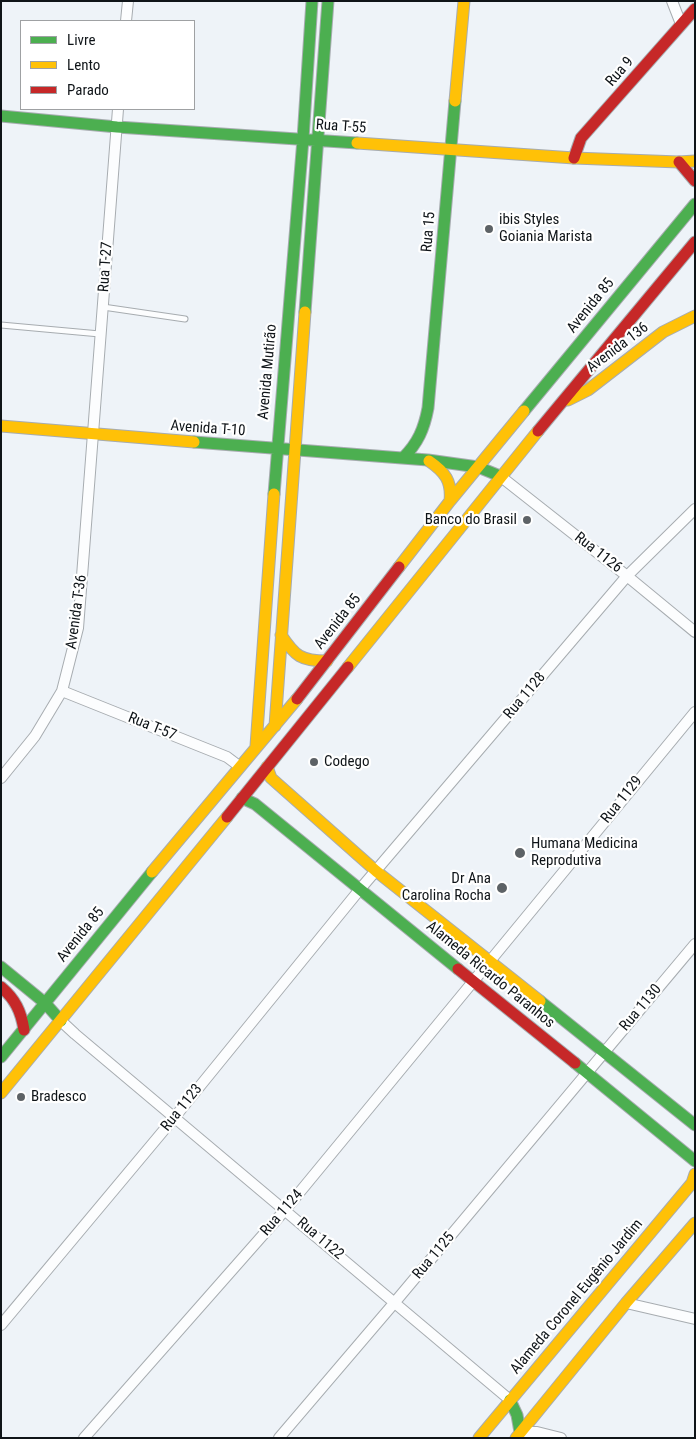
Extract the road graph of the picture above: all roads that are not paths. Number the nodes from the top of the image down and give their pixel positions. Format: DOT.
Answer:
graph roads {
  1 [pos="128,1"];
  2 [pos="312,1"];
  3 [pos="328,1"];
  4 [pos="464,1"];
  5 [pos="672,1"];
  6 [pos="695,9"];
  7 [pos="126,20"];
  8 [pos="681,24"];
  9 [pos="118,110"];
  10 [pos="1,116"];
  11 [pos="117,127"];
  12 [pos="303,139"];
  13 [pos="318,141"];
  14 [pos="451,150"];
  15 [pos="574,158"];
  16 [pos="695,161"];
  17 [pos="678,162"];
  18 [pos="695,180"];
  19 [pos="695,204"];
  20 [pos="672,231"];
  21 [pos="695,240"];
  22 [pos="103,307"];
  23 [pos="695,316"];
  24 [pos="185,319"];
  25 [pos="1,325"];
  26 [pos="101,334"];
  27 [pos="560,405"];
  28 [pos="1,426"];
  29 [pos="94,430"];
  30 [pos="277,449"];
  31 [pos="295,450"];
  32 [pos="403,458"];
  33 [pos="428,460"];
  34 [pos="478,467"];
  35 [pos="500,476"];
  36 [pos="450,501"];
  37 [pos="695,509"];
  38 [pos="627,576"];
  39 [pos="695,632"];
  40 [pos="282,635"];
  41 [pos="327,661"];
  42 [pos="62,691"];
  43 [pos="695,712"];
  44 [pos="275,724"];
  45 [pos="256,746"];
  46 [pos="239,766"];
  47 [pos="268,767"];
  48 [pos="1,778"];
  49 [pos="242,798"];
  50 [pos="376,871"];
  51 [pos="361,888"];
  52 [pos="695,944"];
  53 [pos="489,962"];
  54 [pos="1,967"];
  55 [pos="94,981"];
  56 [pos="473,981"];
  57 [pos="1,987"];
  58 [pos="45,1004"];
  59 [pos="61,1021"];
  60 [pos="24,1030"];
  61 [pos="604,1053"];
  62 [pos="1,1057"];
  63 [pos="587,1073"];
  64 [pos="1,1093"];
  65 [pos="174,1118"];
  66 [pos="695,1125"];
  67 [pos="695,1160"];
  68 [pos="695,1174"];
  69 [pos="285,1210"];
  70 [pos="695,1223"];
  71 [pos="395,1302"];
  72 [pos="626,1303"];
  73 [pos="695,1319"];
  74 [pos="1,1325"];
  75 [pos="510,1400"];
  76 [pos="518,1435"];
  77 [pos="84,1438"];
  78 [pos="279,1438"];
  79 [pos="479,1438"];
  80 [pos="561,1438"];
  1 -- 7 [label="street"];
  2 -- 12 [label="main road, Avenida Mutirão"];
  3 -- 13 [label="main road"];
  4 -- 14 [label="main road, Rua 15"];
  5 -- 8 [label="street"];
  6 -- 8 [label="main road, Rua 9"];
  8 -- 15 [label="main road, Rua 9"];
  9 -- 11 [label="street, Rua T-27"];
  10 -- 11 [label="main road, Rua T-55"];
  11 -- 12 [label="main road, Rua T-55"];
  11 -- 22 [label="street, Rua T-27"];
  12 -- 13 [label="main road, Rua T-55"];
  12 -- 30 [label="main road, Avenida Mutirão"];
  13 -- 14 [label="main road, Rua T-55"];
  13 -- 31 [label="main road"];
  14 -- 15 [label="main road, Rua T-55"];
  14 -- 32 [label="main road, Rua 15"];
  15 -- 17 [label="main road, Rua T-55"];
  16 -- 17 [label="main road, Rua T-55"];
  17 -- 18 [label="main road"];
  19 -- 20 [label="main road, Avenida 85"];
  20 -- 21 [label="main road"];
  20 -- 34 [label="main road, Avenida 85"];
  21 -- 27 [label="main road"];
  22 -- 24 [label="lane"];
  22 -- 26 [label="street, Rua T-27"];
  23 -- 27 [label="main road, Avenida 136"];
  25 -- 26 [label="lane"];
  26 -- 29 [label="street, Rua T-27"];
  27 -- 35 [label="main road"];
  28 -- 29 [label="main road, Avenida T-10"];
  29 -- 30 [label="main road, Avenida T-10"];
  29 -- 42 [label="street, Avenida T-36"];
  30 -- 31 [label="main road, Avenida T-10"];
  30 -- 45 [label="main road, Avenida Mutirão"];
  31 -- 32 [label="main road, Avenida T-10"];
  31 -- 40 [label="main road"];
  32 -- 33 [label="main road, Avenida T-10"];
  33 -- 34 [label="main road, Avenida T-10"];
  33 -- 36 [label="main road"];
  34 -- 35 [label="main road, Avenida T-10"];
  34 -- 36 [label="main road, Avenida 85"];
  35 -- 38 [label="street, Rua 1126"];
  35 -- 47 [label="main road"];
  36 -- 41 [label="main road, Avenida 85"];
  37 -- 38 [label="street, Rua 1128"];
  38 -- 39 [label="street, Rua 1126"];
  38 -- 50 [label="street, Rua 1128"];
  40 -- 41 [label="main road"];
  40 -- 44 [label="main road"];
  41 -- 44 [label="main road, Avenida 85"];
  42 -- 46 [label="street, Rua T-57"];
  42 -- 48 [label="street, Avenida T-36"];
  43 -- 53 [label="street, Rua 1129"];
  44 -- 45 [label="main road, Avenida 85"];
  44 -- 55 [label="main road"];
  45 -- 46 [label="main road, Avenida 85"];
  46 -- 58 [label="main road, Avenida 85"];
  47 -- 49 [label="main road"];
  47 -- 50 [label="main road, Alameda Ricardo Paranhos"];
  49 -- 51 [label="main road, Alameda Ricardo Paranhos"];
  49 -- 55 [label="main road"];
  50 -- 51 [label="street, Rua 1128"];
  50 -- 53 [label="main road, Alameda Ricardo Paranhos"];
  51 -- 56 [label="main road, Alameda Ricardo Paranhos"];
  51 -- 65 [label="street, Rua 1123"];
  52 -- 61 [label="street, Rua 1130"];
  53 -- 56 [label="street, Rua 1129"];
  53 -- 61 [label="main road, Alameda Ricardo Paranhos"];
  54 -- 58 [label="main road"];
  55 -- 59 [label="main road"];
  56 -- 63 [label="main road, Alameda Ricardo Paranhos"];
  56 -- 69 [label="street, Rua 1124"];
  57 -- 60 [label="main road"];
  58 -- 59 [label="main road"];
  58 -- 60 [label="main road, Avenida 85"];
  59 -- 60 [label="main road"];
  59 -- 64 [label="main road"];
  59 -- 65 [label="street, Rua 1122"];
  60 -- 62 [label="main road, Avenida 85"];
  61 -- 63 [label="street, Rua 1130"];
  61 -- 66 [label="main road, Alameda Ricardo Paranhos"];
  63 -- 67 [label="main road, Alameda Ricardo Paranhos"];
  63 -- 71 [label="street, Rua 1125"];
  65 -- 69 [label="street, Rua 1122"];
  65 -- 74 [label="street, Rua 1123"];
  68 -- 75 [label="main road, Alameda Coronel Eugênio Jardim"];
  69 -- 71 [label="street, Rua 1122"];
  69 -- 77 [label="street, Rua 1124"];
  70 -- 72 [label="main road"];
  71 -- 75 [label="street, Rua 1122"];
  71 -- 78 [label="street, Rua 1125"];
  72 -- 73 [label="street"];
  72 -- 76 [label="main road"];
  75 -- 76 [label="main road"];
  75 -- 79 [label="main road, Alameda Coronel Eugênio Jardim"];
  76 -- 80 [label="street"];
}
